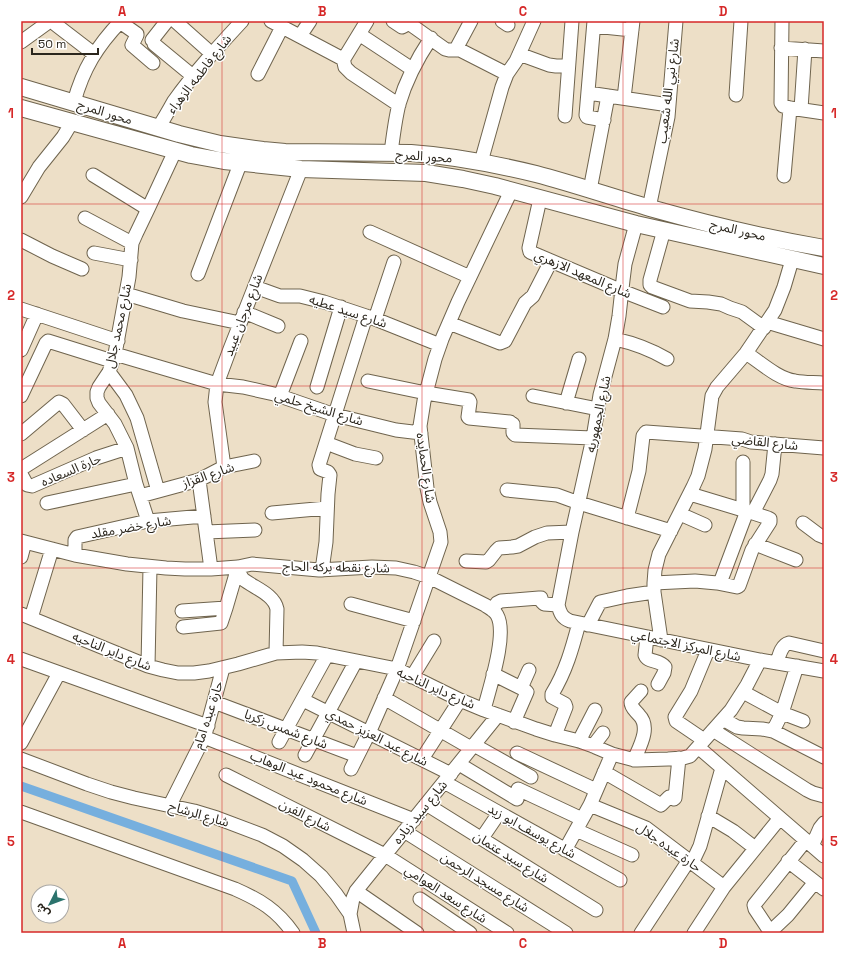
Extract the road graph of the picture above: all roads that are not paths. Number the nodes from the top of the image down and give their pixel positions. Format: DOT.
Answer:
graph roads {
  1 [pos="50,21"];
  2 [pos="54,21"];
  3 [pos="120,21"];
  4 [pos="167,21"];
  5 [pos="174,21"];
  6 [pos="242,21"];
  7 [pos="310,21"];
  8 [pos="367,21"];
  9 [pos="393,21"];
  10 [pos="471,21"];
  11 [pos="534,21"];
  12 [pos="572,21"];
  13 [pos="676,21"];
  14 [pos="741,21"];
  15 [pos="782,21"];
  16 [pos="407,22"];
  17 [pos="594,23"];
  18 [pos="277,24"];
  19 [pos="633,26"];
  20 [pos="359,34"];
  21 [pos="300,36"];
  22 [pos="431,38"];
  23 [pos="21,42"];
  24 [pos="570,44"];
  25 [pos="592,46"];
  26 [pos="781,48"];
  27 [pos="456,49"];
  28 [pos="805,50"];
  29 [pos="824,51"];
  30 [pos="94,54"];
  31 [pos="212,54"];
  32 [pos="519,54"];
  33 [pos="343,58"];
  34 [pos="153,63"];
  35 [pos="568,66"];
  36 [pos="412,69"];
  37 [pos="258,74"];
  38 [pos="507,74"];
  39 [pos="194,77"];
  40 [pos="21,87"];
  41 [pos="588,93"];
  42 [pos="736,95"];
  43 [pos="608,96"];
  44 [pos="624,98"];
  45 [pos="74,102"];
  46 [pos="399,105"];
  47 [pos="669,105"];
  48 [pos="21,108"];
  49 [pos="796,108"];
  50 [pos="824,113"];
  51 [pos="565,116"];
  52 [pos="604,120"];
  53 [pos="72,122"];
  54 [pos="158,128"];
  55 [pos="175,151"];
  56 [pos="391,153"];
  57 [pos="450,157"];
  58 [pos="481,162"];
  59 [pos="240,164"];
  60 [pos="301,169"];
  61 [pos="93,175"];
  62 [pos="446,176"];
  63 [pos="784,176"];
  64 [pos="590,190"];
  65 [pos="511,191"];
  66 [pos="21,197"];
  67 [pos="540,199"];
  68 [pos="649,208"];
  69 [pos="148,209"];
  70 [pos="85,218"];
  71 [pos="636,224"];
  72 [pos="664,230"];
  73 [pos="370,232"];
  74 [pos="21,240"];
  75 [pos="132,243"];
  76 [pos="824,248"];
  77 [pos="94,253"];
  78 [pos="131,260"];
  79 [pos="792,260"];
  80 [pos="551,261"];
  81 [pos="394,262"];
  82 [pos="824,266"];
  83 [pos="82,269"];
  84 [pos="198,274"];
  85 [pos="470,278"];
  86 [pos="255,287"];
  87 [pos="622,291"];
  88 [pos="126,294"];
  89 [pos="341,307"];
  90 [pos="664,307"];
  91 [pos="21,310"];
  92 [pos="37,314"];
  93 [pos="242,317"];
  94 [pos="370,317"];
  95 [pos="449,323"];
  96 [pos="766,325"];
  97 [pos="278,326"];
  98 [pos="614,339"];
  99 [pos="824,339"];
  100 [pos="301,341"];
  101 [pos="440,345"];
  102 [pos="21,350"];
  103 [pos="746,353"];
  104 [pos="114,357"];
  105 [pos="579,359"];
  106 [pos="666,359"];
  107 [pos="368,381"];
  108 [pos="824,383"];
  109 [pos="217,384"];
  110 [pos="317,387"];
  111 [pos="426,393"];
  112 [pos="21,396"];
  113 [pos="280,396"];
  114 [pos="533,396"];
  115 [pos="566,403"];
  116 [pos="598,409"];
  117 [pos="108,414"];
  118 [pos="335,415"];
  119 [pos="83,430"];
  120 [pos="421,433"];
  121 [pos="21,434"];
  122 [pos="707,437"];
  123 [pos="593,438"];
  124 [pos="326,443"];
  125 [pos="775,444"];
  126 [pos="127,448"];
  127 [pos="824,448"];
  128 [pos="376,458"];
  129 [pos="254,461"];
  130 [pos="743,462"];
  131 [pos="224,467"];
  132 [pos="21,469"];
  133 [pos="21,474"];
  134 [pos="199,480"];
  135 [pos="138,490"];
  136 [pos="507,490"];
  137 [pos="158,491"];
  138 [pos="690,494"];
  139 [pos="578,503"];
  140 [pos="47,504"];
  141 [pos="327,508"];
  142 [pos="748,512"];
  143 [pos="272,513"];
  144 [pos="680,514"];
  145 [pos="204,516"];
  146 [pos="627,518"];
  147 [pos="148,521"];
  148 [pos="803,523"];
  149 [pos="704,525"];
  150 [pos="255,530"];
  151 [pos="671,531"];
  152 [pos="206,532"];
  153 [pos="572,532"];
  154 [pos="824,537"];
  155 [pos="23,541"];
  156 [pos="755,544"];
  157 [pos="52,549"];
  158 [pos="75,555"];
  159 [pos="21,557"];
  160 [pos="796,560"];
  161 [pos="466,561"];
  162 [pos="150,567"];
  163 [pos="238,568"];
  164 [pos="211,569"];
  165 [pos="322,570"];
  166 [pos="429,577"];
  167 [pos="720,583"];
  168 [pos="654,587"];
  169 [pos="351,604"];
  170 [pos="558,605"];
  171 [pos="226,608"];
  172 [pos="492,610"];
  173 [pos="182,611"];
  174 [pos="26,616"];
  175 [pos="414,621"];
  176 [pos="583,624"];
  177 [pos="183,627"];
  178 [pos="647,637"];
  179 [pos="661,640"];
  180 [pos="434,641"];
  181 [pos="708,650"];
  182 [pos="824,651"];
  183 [pos="276,653"];
  184 [pos="327,655"];
  185 [pos="21,659"];
  186 [pos="760,660"];
  187 [pos="356,661"];
  188 [pos="777,663"];
  189 [pos="148,666"];
  190 [pos="797,666"];
  191 [pos="223,668"];
  192 [pos="397,669"];
  193 [pos="528,670"];
  194 [pos="824,671"];
  195 [pos="59,673"];
  196 [pos="493,674"];
  197 [pos="412,677"];
  198 [pos="658,684"];
  199 [pos="521,688"];
  200 [pos="641,690"];
  201 [pos="743,692"];
  202 [pos="384,698"];
  203 [pos="303,700"];
  204 [pos="460,700"];
  205 [pos="214,702"];
  206 [pos="484,710"];
  207 [pos="595,710"];
  208 [pos="329,713"];
  209 [pos="782,713"];
  210 [pos="498,715"];
  211 [pos="724,719"];
  212 [pos="803,721"];
  213 [pos="514,722"];
  214 [pos="286,730"];
  215 [pos="440,730"];
  216 [pos="206,731"];
  217 [pos="773,731"];
  218 [pos="369,733"];
  219 [pos="603,733"];
  220 [pos="555,735"];
  221 [pos="705,739"];
  222 [pos="314,740"];
  223 [pos="579,741"];
  224 [pos="279,742"];
  225 [pos="21,743"];
  226 [pos="593,746"];
  227 [pos="473,747"];
  228 [pos="517,753"];
  229 [pos="612,754"];
  230 [pos="305,756"];
  231 [pos="357,756"];
  232 [pos="824,756"];
  233 [pos="679,758"];
  234 [pos="21,759"];
  235 [pos="422,759"];
  236 [pos="634,760"];
  237 [pos="722,768"];
  238 [pos="351,769"];
  239 [pos="604,772"];
  240 [pos="451,773"];
  241 [pos="226,775"];
  242 [pos="531,777"];
  243 [pos="596,790"];
  244 [pos="824,796"];
  245 [pos="426,804"];
  246 [pos="170,805"];
  247 [pos="590,805"];
  248 [pos="21,812"];
  249 [pos="499,813"];
  250 [pos="708,816"];
  251 [pos="780,818"];
  252 [pos="414,820"];
  253 [pos="824,823"];
  254 [pos="579,824"];
  255 [pos="404,832"];
  256 [pos="482,838"];
  257 [pos="809,843"];
  258 [pos="755,848"];
  259 [pos="565,850"];
  260 [pos="385,855"];
  261 [pos="632,855"];
  262 [pos="824,856"];
  263 [pos="788,861"];
  264 [pos="690,862"];
  265 [pos="620,880"];
  266 [pos="819,885"];
  267 [pos="724,886"];
  268 [pos="356,891"];
  269 [pos="420,899"];
  270 [pos="596,910"];
  271 [pos="350,914"];
  272 [pos="771,932"];
  273 [pos="293,933"];
  274 [pos="354,933"];
  275 [pos="417,933"];
  276 [pos="470,933"];
  277 [pos="507,933"];
  278 [pos="566,933"];
  279 [pos="642,933"];
  280 [pos="694,933"];
  1 -- 23 [label="street"];
  2 -- 30 [label="street"];
  3 -- 30 [label="street"];
  3 -- 34 [label="street"];
  4 -- 39 [label="street"];
  5 -- 31 [label="street"];
  6 -- 31 [label="street, شارع فاطمه الزهراء"];
  7 -- 21 [label="street"];
  8 -- 20 [label="street"];
  9 -- 16 [label="street"];
  10 -- 27 [label="street"];
  11 -- 32 [label="street"];
  12 -- 24 [label="street"];
  13 -- 47 [label="street, شارع نبي الله شعيب"];
  14 -- 42 [label="street"];
  15 -- 26 [label="street"];
  16 -- 22 [label="street"];
  17 -- 19 [label="street"];
  17 -- 25 [label="street"];
  18 -- 21 [label="street"];
  18 -- 37 [label="street"];
  19 -- 44 [label="street"];
  20 -- 33 [label="street"];
  20 -- 36 [label="street"];
  21 -- 33 [label="street"];
  22 -- 27 [label="street"];
  22 -- 36 [label="street"];
  24 -- 25 [label="street"];
  24 -- 35 [label="street"];
  25 -- 41 [label="street"];
  26 -- 28 [label="street"];
  26 -- 49 [label="street"];
  27 -- 38 [label="street"];
  28 -- 29 [label="street"];
  28 -- 49 [label="street"];
  30 -- 45 [label="street"];
  31 -- 39 [label="street, شارع فاطمه الزهراء"];
  32 -- 35 [label="street"];
  32 -- 38 [label="street"];
  33 -- 46 [label="street"];
  35 -- 51 [label="street"];
  36 -- 46 [label="street"];
  38 -- 58 [label="street"];
  39 -- 54 [label="street, شارع فاطمه الزهراء"];
  40 -- 45 [label="main road, محور المرج"];
  41 -- 43 [label="street"];
  41 -- 52 [label="street"];
  43 -- 44 [label="street"];
  43 -- 52 [label="street"];
  44 -- 47 [label="street"];
  45 -- 54 [label="main road, محور المرج"];
  46 -- 56 [label="street"];
  47 -- 68 [label="street, شارع نبي الله شعيب"];
  48 -- 53 [label="main road, محور المرج"];
  49 -- 50 [label="street"];
  49 -- 63 [label="street"];
  52 -- 64 [label="street"];
  53 -- 55 [label="main road, محور المرج"];
  53 -- 66 [label="street"];
  54 -- 56 [label="main road, محور المرج"];
  55 -- 59 [label="main road, محور المرج"];
  55 -- 69 [label="street, شارع محمد جلال"];
  56 -- 57 [label="main road, محور المرج"];
  57 -- 58 [label="main road, محور المرج"];
  57 -- 62 [label="main road"];
  58 -- 64 [label="main road, محور المرج"];
  59 -- 60 [label="main road, محور المرج"];
  59 -- 84 [label="street"];
  60 -- 62 [label="main road, محور المرج"];
  60 -- 86 [label="street, شارع مرجان عبيد"];
  61 -- 69 [label="street"];
  62 -- 65 [label="main road, محور المرج"];
  64 -- 68 [label="main road, محور المرج"];
  65 -- 67 [label="main road, محور المرج"];
  65 -- 85 [label="street, شارع الحمايده"];
  67 -- 71 [label="main road, محور المرج"];
  67 -- 80 [label="street, شارع المعهد الازهري"];
  68 -- 76 [label="main road, محور المرج"];
  69 -- 75 [label="street, شارع محمد جلال"];
  70 -- 75 [label="street"];
  71 -- 72 [label="main road, محور المرج"];
  71 -- 87 [label="street, شارع الجمهوريه"];
  72 -- 79 [label="main road, محور المرج"];
  72 -- 96 [label="street"];
  73 -- 85 [label="street"];
  74 -- 83 [label="street"];
  75 -- 78 [label="street, شارع محمد جلال"];
  77 -- 78 [label="street"];
  78 -- 88 [label="street, شارع محمد جلال"];
  79 -- 82 [label="main road, محور المرج"];
  79 -- 96 [label="street"];
  80 -- 87 [label="street, شارع المعهد الازهري"];
  80 -- 95 [label="street"];
  81 -- 94 [label="street"];
  85 -- 95 [label="street, شارع الحمايده"];
  86 -- 89 [label="street, شارع سيد عطيه"];
  86 -- 93 [label="street, شارع مرجان عبيد"];
  87 -- 90 [label="street, شارع المعهد الازهري"];
  87 -- 98 [label="street, شارع الجمهوريه"];
  88 -- 93 [label="street"];
  88 -- 104 [label="street, شارع محمد جلال"];
  89 -- 94 [label="street, شارع سيد عطيه"];
  89 -- 110 [label="street"];
  91 -- 92 [label="street"];
  92 -- 102 [label="street"];
  92 -- 104 [label="street"];
  93 -- 97 [label="street"];
  93 -- 109 [label="street, شارع مرجان عبيد"];
  94 -- 101 [label="street, شارع سيد عطيه"];
  94 -- 118 [label="street"];
  95 -- 101 [label="street, شارع الحمايده"];
  96 -- 99 [label="street"];
  96 -- 103 [label="street"];
  98 -- 106 [label="street"];
  98 -- 116 [label="street, شارع الجمهوريه"];
  100 -- 113 [label="street"];
  101 -- 111 [label="street, شارع الحمايده"];
  103 -- 108 [label="street"];
  103 -- 122 [label="street"];
  104 -- 109 [label="street, شارع الشيخ حلمي"];
  104 -- 112 [label="street"];
  104 -- 117 [label="street, شارع محمد جلال"];
  104 -- 137 [label="street"];
  105 -- 115 [label="street"];
  107 -- 111 [label="street"];
  109 -- 113 [label="street, شارع الشيخ حلمي"];
  109 -- 131 [label="street, شارع مرجان عبيد"];
  111 -- 120 [label="street, شارع الحمايده"];
  111 -- 123 [label="street"];
  113 -- 118 [label="street, شارع الشيخ حلمي"];
  114 -- 115 [label="street"];
  115 -- 116 [label="street"];
  116 -- 123 [label="street, شارع الجمهوريه"];
  117 -- 119 [label="street"];
  117 -- 126 [label="street, شارع محمد جلال"];
  118 -- 120 [label="street, شارع الشيخ حلمي"];
  118 -- 124 [label="street"];
  119 -- 121 [label="street"];
  119 -- 132 [label="street"];
  120 -- 166 [label="street, شارع الحمايده"];
  122 -- 125 [label="street, شارع القاضي"];
  122 -- 138 [label="street"];
  122 -- 146 [label="street, شارع القاضي"];
  123 -- 139 [label="street, شارع الجمهوريه"];
  124 -- 128 [label="street"];
  124 -- 141 [label="street"];
  125 -- 127 [label="street, شارع القاضي"];
  125 -- 142 [label="street"];
  126 -- 133 [label="street, حارة السعاده"];
  126 -- 135 [label="street, شارع محمد جلال"];
  129 -- 131 [label="street, شارع القزاز"];
  130 -- 142 [label="street"];
  131 -- 134 [label="street, شارع القزاز"];
  134 -- 137 [label="street, شارع القزاز"];
  134 -- 145 [label="street"];
  135 -- 137 [label="street, شارع القزاز"];
  135 -- 140 [label="street, شارع القزاز"];
  135 -- 147 [label="street, شارع محمد جلال"];
  136 -- 139 [label="street"];
  138 -- 142 [label="street"];
  138 -- 144 [label="street"];
  139 -- 146 [label="street"];
  139 -- 153 [label="street, شارع الجمهوريه"];
  141 -- 143 [label="street"];
  141 -- 165 [label="street"];
  142 -- 156 [label="street"];
  142 -- 167 [label="street"];
  144 -- 149 [label="street"];
  144 -- 151 [label="street"];
  145 -- 147 [label="street, شارع خضر مقلد"];
  145 -- 152 [label="street"];
  146 -- 151 [label="street"];
  147 -- 158 [label="street, شارع خضر مقلد"];
  148 -- 154 [label="street"];
  150 -- 152 [label="street"];
  151 -- 168 [label="street"];
  152 -- 164 [label="street"];
  153 -- 161 [label="street"];
  153 -- 170 [label="street, شارع الجمهوريه"];
  155 -- 157 [label="street, شارع نقطه بركه الحاج"];
  155 -- 159 [label="street"];
  156 -- 160 [label="street"];
  156 -- 167 [label="street"];
  157 -- 158 [label="street, شارع نقطه بركه الحاج"];
  157 -- 174 [label="street"];
  158 -- 162 [label="street, شارع نقطه بركه الحاج"];
  162 -- 164 [label="street, شارع نقطه بركه الحاج"];
  162 -- 189 [label="street"];
  163 -- 164 [label="street, شارع نقطه بركه الحاج"];
  163 -- 165 [label="street, شارع نقطه بركه الحاج"];
  163 -- 171 [label="street"];
  163 -- 183 [label="street"];
  165 -- 166 [label="street, شارع نقطه بركه الحاج"];
  166 -- 172 [label="street, شارع نقطه بركه الحاج"];
  166 -- 175 [label="street, شارع الحمايده"];
  167 -- 168 [label="street"];
  168 -- 176 [label="street"];
  168 -- 179 [label="street"];
  169 -- 175 [label="street"];
  170 -- 172 [label="street"];
  170 -- 176 [label="street, شارع المركز الاجتماعي"];
  171 -- 173 [label="street"];
  171 -- 177 [label="street"];
  172 -- 196 [label="street"];
  174 -- 189 [label="street, شارع داير الناحيه"];
  175 -- 192 [label="street, شارع الحمايده"];
  176 -- 178 [label="street, شارع المركز الاجتماعي"];
  176 -- 220 [label="street"];
  178 -- 179 [label="street, شارع المركز الاجتماعي"];
  178 -- 198 [label="street"];
  179 -- 181 [label="street, شارع المركز الاجتماعي"];
  180 -- 197 [label="street"];
  181 -- 186 [label="street, شارع المركز الاجتماعي"];
  181 -- 221 [label="street"];
  182 -- 188 [label="street"];
  183 -- 184 [label="street, شارع داير الناحيه"];
  183 -- 191 [label="street, شارع داير الناحيه"];
  184 -- 187 [label="street, شارع داير الناحيه"];
  184 -- 203 [label="street"];
  185 -- 195 [label="street, شارع محمود عبد الوهاب"];
  186 -- 188 [label="street, شارع المركز الاجتماعي"];
  186 -- 201 [label="street, شارع داير الناحيه"];
  187 -- 192 [label="street, شارع داير الناحيه"];
  187 -- 208 [label="street"];
  188 -- 190 [label="street, شارع المركز الاجتماعي"];
  189 -- 191 [label="street, شارع داير الناحيه"];
  190 -- 194 [label="street, شارع المركز الاجتماعي"];
  190 -- 209 [label="street"];
  191 -- 205 [label="street, حارة عبده امام"];
  192 -- 197 [label="street, شارع داير الناحيه"];
  192 -- 202 [label="street, شارع الحمايده"];
  193 -- 199 [label="street"];
  195 -- 216 [label="street, شارع محمود عبد الوهاب"];
  195 -- 225 [label="street"];
  196 -- 199 [label="street"];
  196 -- 206 [label="street"];
  197 -- 204 [label="street, شارع داير الناحيه"];
  199 -- 213 [label="street"];
  200 -- 236 [label="street"];
  201 -- 209 [label="street"];
  201 -- 211 [label="street, شارع داير الناحيه"];
  202 -- 215 [label="street"];
  202 -- 218 [label="street, شارع الحمايده"];
  203 -- 208 [label="street, شارع عبد العزيز حمدي"];
  203 -- 214 [label="street"];
  204 -- 206 [label="street, شارع داير الناحيه"];
  204 -- 215 [label="street"];
  205 -- 214 [label="street, شارع شمس زكريا"];
  205 -- 216 [label="street, حارة عبده امام"];
  206 -- 210 [label="street, شارع داير الناحيه"];
  207 -- 223 [label="street"];
  208 -- 218 [label="street, شارع عبد العزيز حمدي"];
  208 -- 222 [label="street"];
  209 -- 212 [label="street"];
  209 -- 217 [label="street"];
  210 -- 213 [label="street, شارع داير الناحيه"];
  210 -- 227 [label="street, شارع سيد زياده"];
  211 -- 217 [label="street"];
  211 -- 221 [label="street, شارع داير الناحيه"];
  213 -- 220 [label="street, شارع داير الناحيه"];
  214 -- 222 [label="street, شارع شمس زكريا"];
  214 -- 224 [label="street"];
  215 -- 227 [label="street"];
  215 -- 235 [label="street"];
  216 -- 246 [label="street, حارة عبده امام"];
  216 -- 252 [label="street, شارع محمود عبد الوهاب"];
  217 -- 232 [label="street"];
  218 -- 231 [label="street, شارع الحمايده"];
  218 -- 235 [label="street, شارع عبد العزيز حمدي"];
  219 -- 226 [label="street"];
  220 -- 223 [label="street, شارع داير الناحيه"];
  221 -- 233 [label="street, شارع داير الناحيه"];
  221 -- 237 [label="street"];
  221 -- 244 [label="street"];
  222 -- 230 [label="street"];
  222 -- 231 [label="street, شارع شمس زكريا"];
  223 -- 226 [label="street, شارع داير الناحيه"];
  226 -- 229 [label="street, شارع داير الناحيه"];
  227 -- 240 [label="street, شارع سيد زياده"];
  227 -- 242 [label="street"];
  228 -- 243 [label="street"];
  229 -- 236 [label="street, شارع داير الناحيه"];
  229 -- 239 [label="street"];
  231 -- 238 [label="street, شارع الحمايده"];
  233 -- 236 [label="street, شارع داير الناحيه"];
  233 -- 239 [label="street"];
  234 -- 246 [label="street, شارع الرشاح"];
  235 -- 240 [label="street, شارع عبد العزيز حمدي"];
  237 -- 250 [label="street"];
  237 -- 251 [label="street"];
  239 -- 243 [label="street"];
  240 -- 245 [label="street, شارع سيد زياده"];
  240 -- 249 [label="street, شارع يوسف ابو زيد"];
  240 -- 254 [label="street"];
  241 -- 260 [label="street, شارع الفرن"];
  243 -- 247 [label="street"];
  245 -- 252 [label="street, شارع سيد زياده"];
  245 -- 256 [label="street, شارع سيد عتمان"];
  246 -- 271 [label="street, شارع الرشاح"];
  247 -- 254 [label="street"];
  247 -- 264 [label="street, حارة عبده جلال"];
  248 -- 273 [label="street"];
  249 -- 256 [label="street"];
  249 -- 259 [label="street, شارع يوسف ابو زيد"];
  250 -- 258 [label="street"];
  250 -- 264 [label="street"];
  251 -- 257 [label="street"];
  251 -- 258 [label="street"];
  252 -- 255 [label="street, شارع سيد زياده"];
  253 -- 257 [label="street"];
  254 -- 259 [label="street"];
  254 -- 261 [label="street"];
  255 -- 260 [label="street, شارع سيد زياده"];
  255 -- 278 [label="street, شارع مسجد الرحمن"];
  256 -- 270 [label="street, شارع سيد عتمان"];
  257 -- 262 [label="street"];
  257 -- 263 [label="street"];
  258 -- 267 [label="street"];
  259 -- 265 [label="street, شارع يوسف ابو زيد"];
  260 -- 268 [label="street, شارع سيد زياده"];
  260 -- 277 [label="street, شارع سعد العوامي"];
  263 -- 266 [label="street"];
  263 -- 272 [label="street"];
  264 -- 267 [label="street, حارة عبده جلال"];
  264 -- 279 [label="street"];
  266 -- 272 [label="street"];
  267 -- 280 [label="street"];
  268 -- 271 [label="street, شارع سيد زياده"];
  268 -- 275 [label="street"];
  269 -- 276 [label="street"];
  271 -- 274 [label="street"];
}
